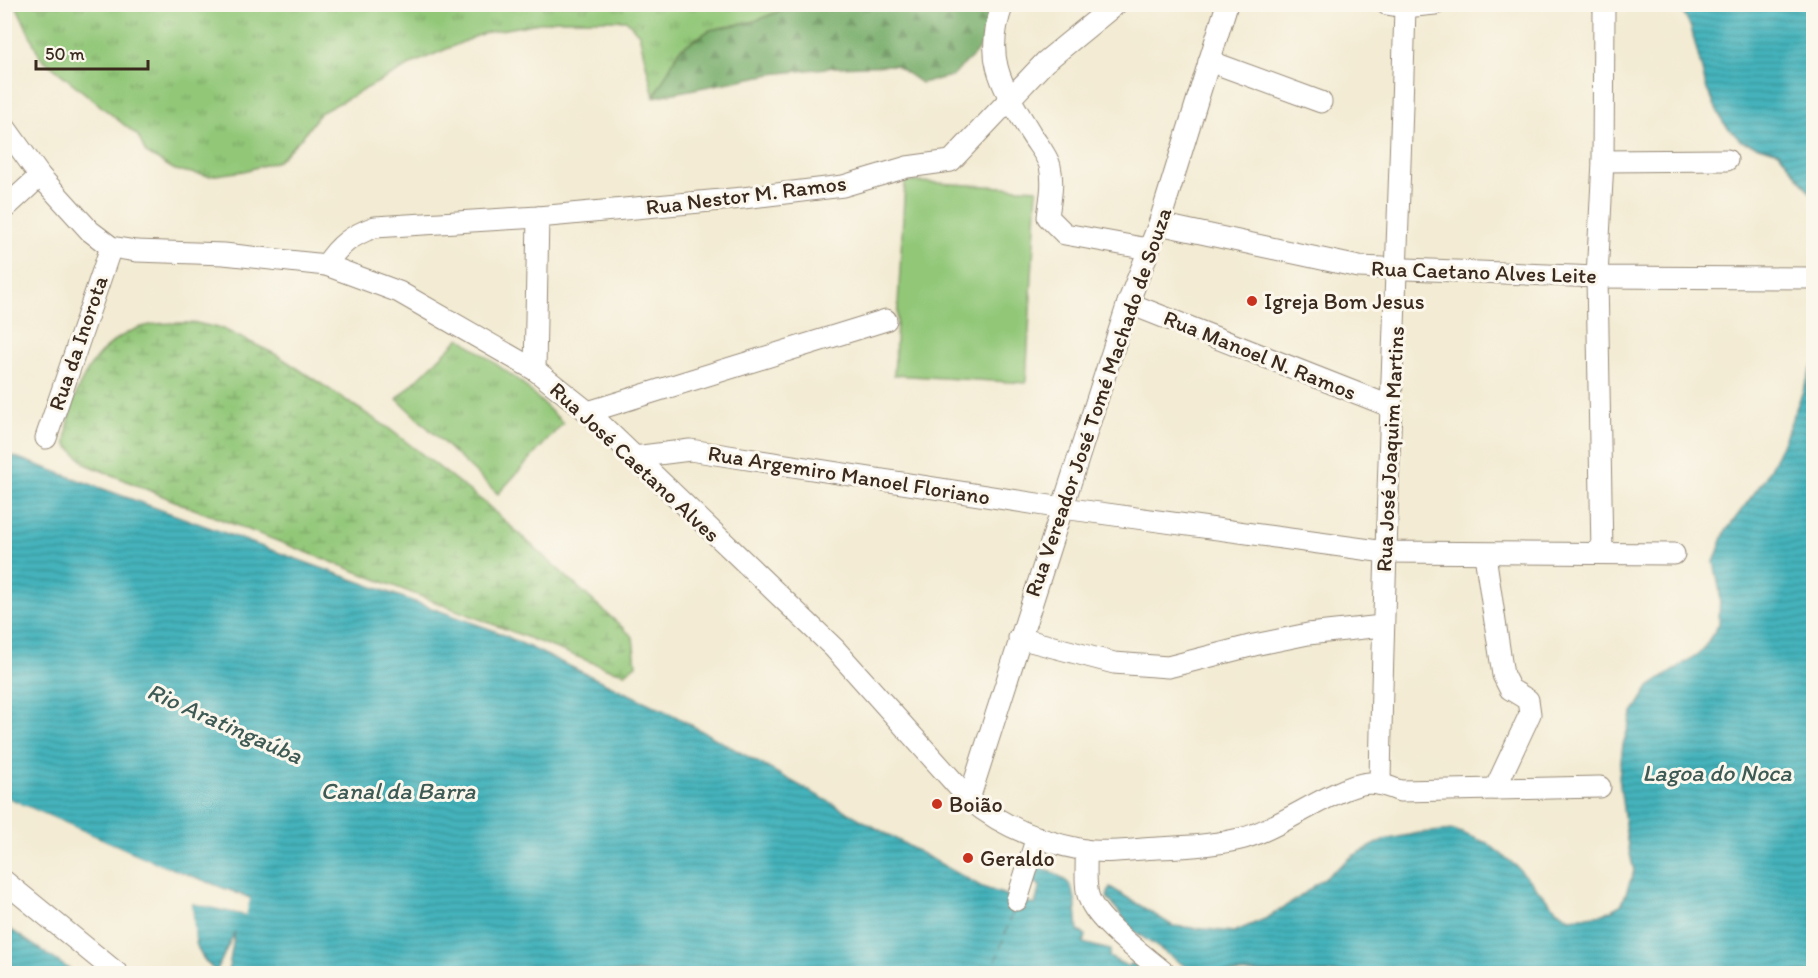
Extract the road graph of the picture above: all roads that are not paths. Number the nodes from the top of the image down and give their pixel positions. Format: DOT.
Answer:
graph roads {
  1 [pos="1004,4"];
  2 [pos="1116,4"];
  3 [pos="1227,4"];
  4 [pos="1435,4"];
  5 [pos="1602,4"];
  6 [pos="1395,6"];
  7 [pos="1209,61"];
  8 [pos="1009,98"];
  9 [pos="1321,102"];
  10 [pos="4,126"];
  11 [pos="1728,160"];
  12 [pos="1604,162"];
  13 [pos="40,176"];
  14 [pos="4,209"];
  15 [pos="538,217"];
  16 [pos="1159,224"];
  17 [pos="111,247"];
  18 [pos="1148,249"];
  19 [pos="326,265"];
  20 [pos="1398,270"];
  21 [pos="1597,277"];
  22 [pos="1814,278"];
  23 [pos="1128,303"];
  24 [pos="886,320"];
  25 [pos="535,370"];
  26 [pos="1392,407"];
  27 [pos="588,412"];
  28 [pos="46,438"];
  29 [pos="634,457"];
  30 [pos="1063,508"];
  31 [pos="1385,552"];
  32 [pos="1602,553"];
  33 [pos="1674,554"];
  34 [pos="1485,555"];
  35 [pos="1382,626"];
  36 [pos="1019,638"];
  37 [pos="1380,784"];
  38 [pos="1600,788"];
  39 [pos="1495,789"];
  40 [pos="969,799"];
  41 [pos="1037,837"];
  42 [pos="1086,850"];
  43 [pos="4,881"];
  44 [pos="1017,900"];
  45 [pos="118,974"];
  46 [pos="1166,974"];
  1 -- 8 [label="street"];
  2 -- 8 [label="street, Rua Nestor M. Ramos"];
  3 -- 7 [label="street, Rua Vereador José Tomé Machado de Souza"];
  4 -- 6 [label="street"];
  5 -- 12 [label="street"];
  6 -- 20 [label="street, Rua José Joaquim Martins"];
  7 -- 9 [label="street"];
  7 -- 16 [label="street, Rua Vereador José Tomé Machado de Souza"];
  8 -- 15 [label="street, Rua Nestor M. Ramos"];
  8 -- 18 [label="street"];
  10 -- 13 [label="street"];
  11 -- 12 [label="street"];
  12 -- 21 [label="street"];
  13 -- 14 [label="street"];
  13 -- 17 [label="street"];
  15 -- 19 [label="street, Rua Nestor M. Ramos"];
  15 -- 25 [label="street"];
  16 -- 18 [label="street, Rua Vereador José Tomé Machado de Souza"];
  16 -- 20 [label="street, Rua Caetano Alves Leite"];
  17 -- 19 [label="street, Rua José Caetano Alves"];
  17 -- 28 [label="street, Rua da Inorota"];
  18 -- 23 [label="street, Rua Vereador José Tomé Machado de Souza"];
  19 -- 25 [label="street, Rua José Caetano Alves"];
  20 -- 21 [label="street, Rua Caetano Alves Leite"];
  20 -- 26 [label="street, Rua José Joaquim Martins"];
  21 -- 22 [label="street, Rua Caetano Alves Leite"];
  21 -- 32 [label="street"];
  23 -- 26 [label="street, Rua Manoel N. Ramos"];
  23 -- 30 [label="street, Rua Vereador José Tomé Machado de Souza"];
  24 -- 27 [label="street"];
  25 -- 27 [label="street, Rua José Caetano Alves"];
  26 -- 31 [label="street, Rua José Joaquim Martins"];
  27 -- 29 [label="street, Rua José Caetano Alves"];
  29 -- 30 [label="street, Rua Argemiro Manoel Floriano"];
  29 -- 40 [label="street, Rua José Caetano Alves"];
  30 -- 31 [label="street, Rua Argemiro Manoel Floriano"];
  30 -- 36 [label="street, Rua Vereador José Tomé Machado de Souza"];
  31 -- 34 [label="street, Rua Argemiro Manoel Floriano"];
  31 -- 35 [label="street, Rua José Joaquim Martins"];
  32 -- 33 [label="street, Rua Argemiro Manoel Floriano"];
  32 -- 34 [label="street, Rua Argemiro Manoel Floriano"];
  34 -- 39 [label="street"];
  35 -- 36 [label="street"];
  35 -- 37 [label="street, Rua José Joaquim Martins"];
  36 -- 40 [label="street, Rua Vereador José Tomé Machado de Souza"];
  37 -- 39 [label="street, Rua José Caetano Alves"];
  37 -- 42 [label="street, Rua José Caetano Alves"];
  38 -- 39 [label="street, Rua José Caetano Alves"];
  40 -- 41 [label="street, Rua José Caetano Alves"];
  41 -- 42 [label="street, Rua José Caetano Alves"];
  41 -- 44 [label="street"];
  42 -- 46 [label="street"];
  43 -- 45 [label="street"];
}
